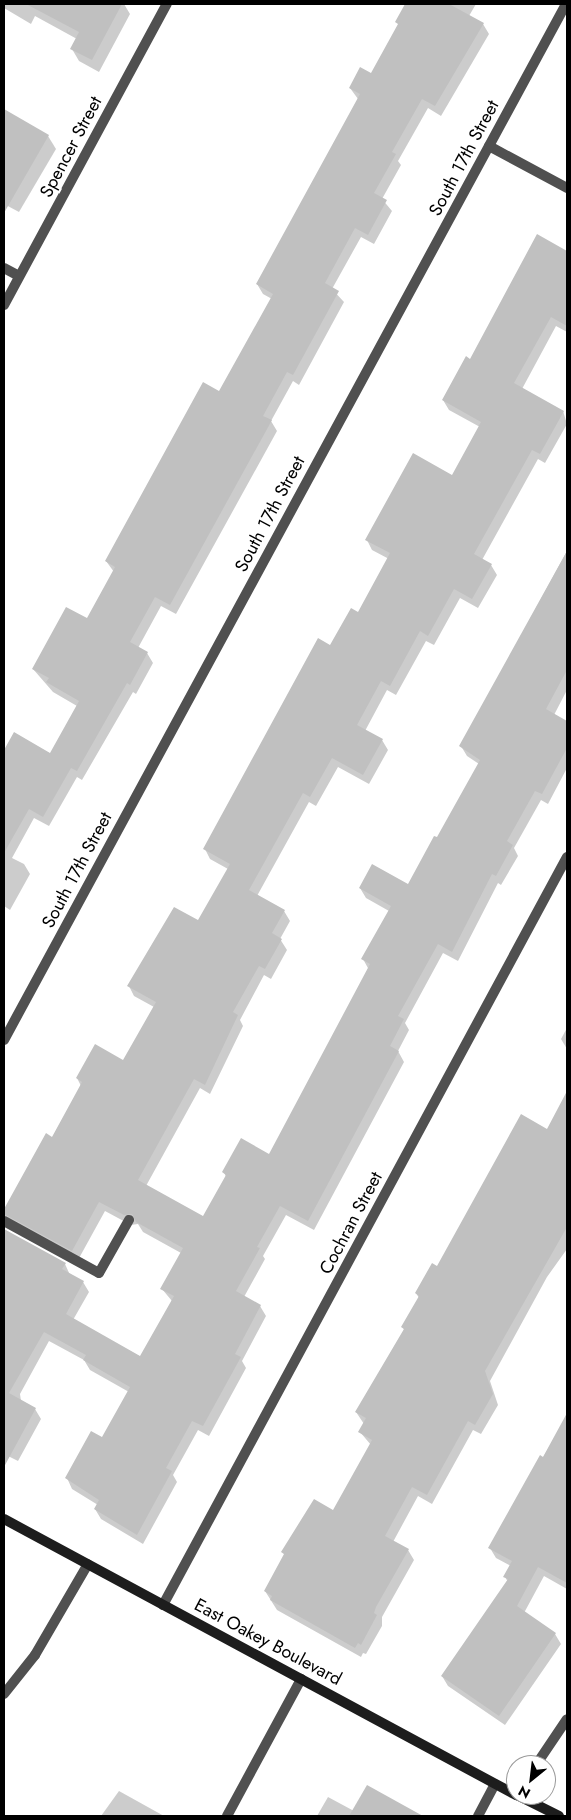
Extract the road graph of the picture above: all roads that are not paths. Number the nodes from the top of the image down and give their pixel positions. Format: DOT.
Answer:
graph roads {
  1 [pos="167,4"];
  2 [pos="566,4"];
  3 [pos="488,146"];
  4 [pos="567,188"];
  5 [pos="4,268"];
  6 [pos="20,276"];
  7 [pos="4,306"];
  8 [pos="567,857"];
  9 [pos="4,1040"];
  10 [pos="129,1220"];
  11 [pos="4,1222"];
  12 [pos="4,1519"];
  13 [pos="88,1564"];
  14 [pos="163,1605"];
  15 [pos="301,1679"];
  16 [pos="4,1694"];
  17 [pos="567,1719"];
  18 [pos="543,1755"];
  19 [pos="496,1784"];
  20 [pos="506,1789"];
  21 [pos="538,1805"];
  22 [pos="227,1816"];
  23 [pos="478,1816"];
  24 [pos="559,1816"];
  1 -- 6 [label="street, Spencer Street"];
  2 -- 3 [label="street, South 17th Street"];
  3 -- 4 [label="street"];
  3 -- 9 [label="street, South 17th Street"];
  5 -- 6 [label="street"];
  6 -- 7 [label="street, Spencer Street"];
  8 -- 14 [label="street, Cochran Street"];
  10 -- 11 [label="street"];
  12 -- 13 [label="street, East Oakey Boulevard"];
  13 -- 14 [label="street, East Oakey Boulevard"];
  13 -- 16 [label="street"];
  14 -- 15 [label="street, East Oakey Boulevard"];
  15 -- 19 [label="street, East Oakey Boulevard"];
  15 -- 22 [label="street"];
  17 -- 18 [label="street"];
  19 -- 20 [label="street, East Oakey Boulevard"];
  19 -- 23 [label="street"];
  21 -- 24 [label="street, East Oakey Boulevard"];
}
